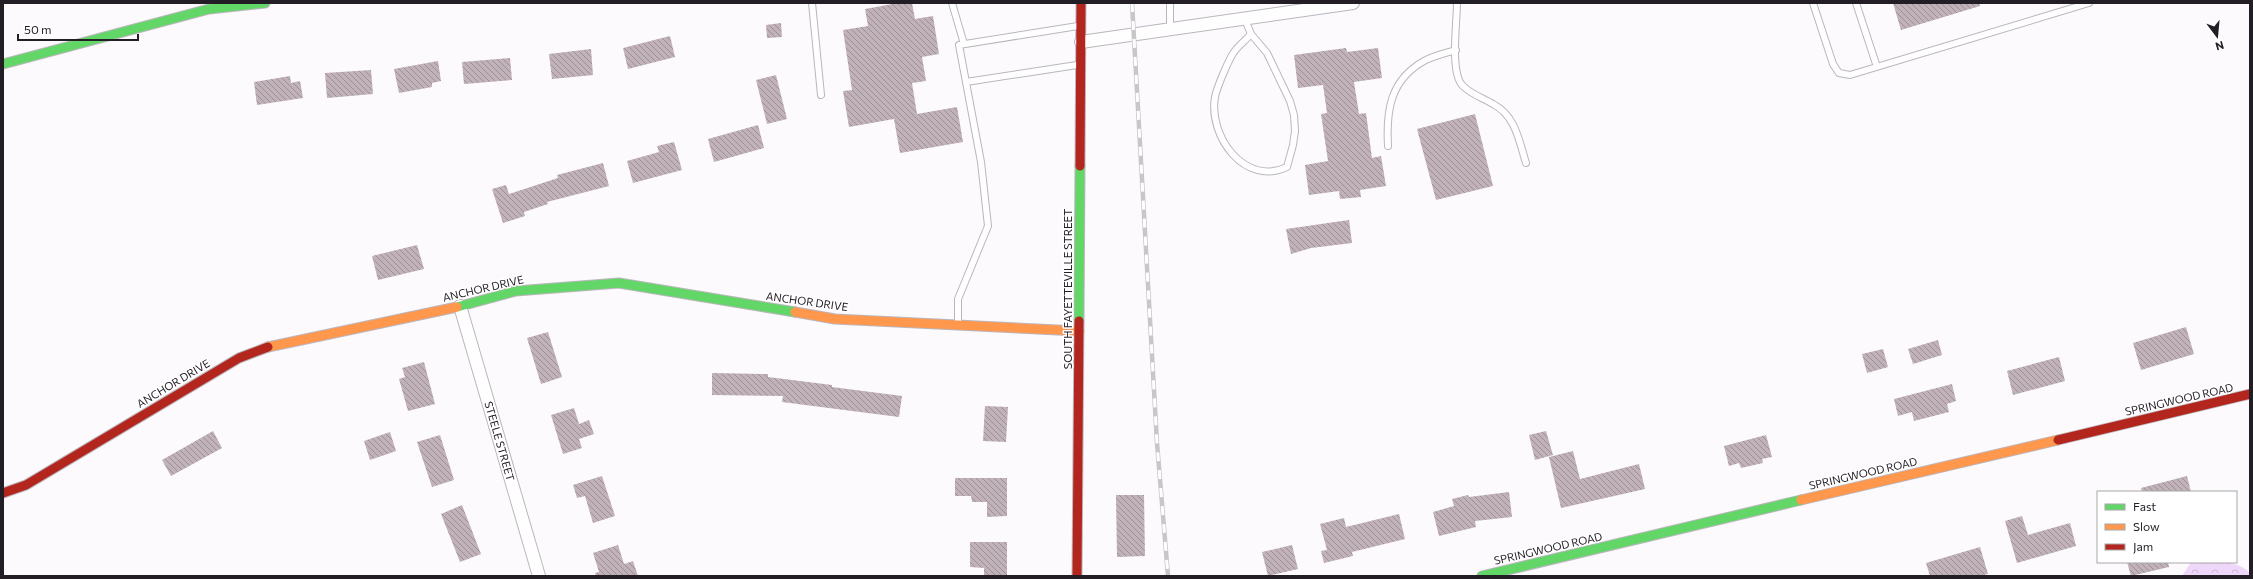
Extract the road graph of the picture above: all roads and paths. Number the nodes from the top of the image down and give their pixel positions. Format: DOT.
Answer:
graph roads {
  1 [pos="265,3"];
  2 [pos="812,3"];
  3 [pos="952,3"];
  4 [pos="1081,3"];
  5 [pos="1170,3"];
  6 [pos="1353,3"];
  7 [pos="1457,3"];
  8 [pos="1813,3"];
  9 [pos="1856,3"];
  10 [pos="2089,3"];
  11 [pos="1244,17"];
  12 [pos="1081,26"];
  13 [pos="1170,28"];
  14 [pos="1251,34"];
  15 [pos="1081,42"];
  16 [pos="964,44"];
  17 [pos="1456,50"];
  18 [pos="3,64"];
  19 [pos="1081,64"];
  20 [pos="1877,67"];
  21 [pos="966,82"];
  22 [pos="821,95"];
  23 [pos="1388,146"];
  24 [pos="1526,163"];
  25 [pos="460,306"];
  26 [pos="958,325"];
  27 [pos="1079,331"];
  28 [pos="2250,394"];
  29 [pos="3,493"];
  30 [pos="539,576"];
  31 [pos="1077,576"];
  32 [pos="1482,576"];
  1 -- 18 [label="street"];
  2 -- 22 [label="lane"];
  3 -- 16 [label="lane"];
  4 -- 12 [label="street, SOUTH FAYETTEVILLE STREET"];
  5 -- 13 [label="lane"];
  6 -- 11 [label="street"];
  7 -- 17 [label="lane"];
  8 -- 20 [label="lane"];
  9 -- 20 [label="lane"];
  10 -- 20 [label="lane"];
  11 -- 13 [label="street"];
  11 -- 14 [label="lane"];
  12 -- 15 [label="street, SOUTH FAYETTEVILLE STREET"];
  12 -- 16 [label="lane"];
  13 -- 15 [label="street"];
  14 -- 14 [label="lane"];
  15 -- 19 [label="street, SOUTH FAYETTEVILLE STREET"];
  16 -- 21 [label="lane"];
  17 -- 23 [label="lane"];
  17 -- 24 [label="lane"];
  19 -- 21 [label="lane"];
  19 -- 27 [label="street, SOUTH FAYETTEVILLE STREET"];
  21 -- 26 [label="lane"];
  25 -- 26 [label="street, ANCHOR DRIVE"];
  25 -- 29 [label="street, ANCHOR DRIVE"];
  25 -- 30 [label="street, STEELE STREET"];
  26 -- 27 [label="street, ANCHOR DRIVE"];
  27 -- 31 [label="street, SOUTH FAYETTEVILLE STREET"];
  28 -- 32 [label="street, SPRINGWOOD ROAD"];
}
